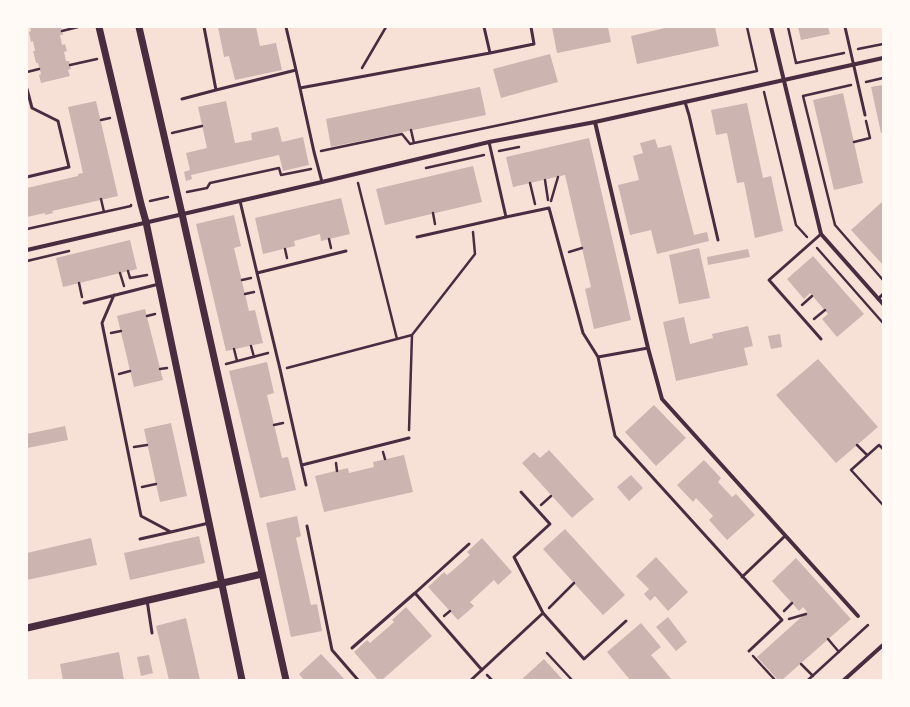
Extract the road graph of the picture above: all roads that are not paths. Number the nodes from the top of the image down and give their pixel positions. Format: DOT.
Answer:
graph roads {
  1 [pos="99,27"];
  2 [pos="139,27"];
  3 [pos="204,27"];
  4 [pos="286,27"];
  5 [pos="484,27"];
  6 [pos="531,27"];
  7 [pos="771,27"];
  8 [pos="845,27"];
  9 [pos="490,53"];
  10 [pos="883,58"];
  11 [pos="853,65"];
  12 [pos="296,70"];
  13 [pos="784,80"];
  14 [pos="300,88"];
  15 [pos="27,89"];
  16 [pos="216,90"];
  17 [pos="182,99"];
  18 [pos="685,102"];
  19 [pos="865,115"];
  20 [pos="595,122"];
  21 [pos="489,142"];
  22 [pos="27,177"];
  23 [pos="322,182"];
  24 [pos="240,201"];
  25 [pos="182,214"];
  26 [pos="506,217"];
  27 [pos="146,222"];
  28 [pos="821,234"];
  29 [pos="416,237"];
  30 [pos="718,240"];
  31 [pos="27,250"];
  32 [pos="346,251"];
  33 [pos="257,273"];
  34 [pos="159,284"];
  35 [pos="883,294"];
  36 [pos="114,295"];
  37 [pos="878,298"];
  38 [pos="84,303"];
  39 [pos="883,304"];
  40 [pos="821,339"];
  41 [pos="648,348"];
  42 [pos="598,357"];
  43 [pos="409,438"];
  44 [pos="302,464"];
  45 [pos="306,485"];
  46 [pos="521,492"];
  47 [pos="210,523"];
  48 [pos="307,526"];
  49 [pos="171,532"];
  50 [pos="785,536"];
  51 [pos="140,539"];
  52 [pos="469,544"];
  53 [pos="262,574"];
  54 [pos="742,577"];
  55 [pos="222,583"];
  56 [pos="414,593"];
  57 [pos="147,600"];
  58 [pos="543,613"];
  59 [pos="858,616"];
  60 [pos="626,621"];
  61 [pos="27,628"];
  62 [pos="152,633"];
  63 [pos="883,645"];
  64 [pos="352,648"];
  65 [pos="749,651"];
  66 [pos="482,670"];
  67 [pos="242,680"];
  68 [pos="286,680"];
  69 [pos="358,680"];
  70 [pos="471,680"];
  71 [pos="844,680"];
  1 -- 27 [label="street"];
  2 -- 25 [label="street"];
  3 -- 16 [label="lane"];
  4 -- 12 [label="lane"];
  5 -- 9 [label="lane"];
  6 -- 9 [label="lane"];
  7 -- 13 [label="street"];
  8 -- 11 [label="lane"];
  9 -- 14 [label="lane"];
  10 -- 11 [label="street"];
  11 -- 13 [label="street"];
  11 -- 19 [label="lane"];
  12 -- 14 [label="lane"];
  12 -- 16 [label="lane"];
  13 -- 18 [label="street"];
  13 -- 28 [label="street"];
  14 -- 23 [label="lane"];
  15 -- 22 [label="lane"];
  16 -- 17 [label="lane"];
  18 -- 20 [label="street"];
  18 -- 30 [label="lane"];
  20 -- 21 [label="street"];
  20 -- 41 [label="street"];
  21 -- 23 [label="street"];
  21 -- 26 [label="lane"];
  23 -- 24 [label="street"];
  24 -- 25 [label="street"];
  24 -- 33 [label="lane"];
  25 -- 27 [label="street"];
  25 -- 53 [label="street"];
  26 -- 29 [label="lane"];
  26 -- 42 [label="lane"];
  27 -- 31 [label="street"];
  27 -- 34 [label="street"];
  28 -- 37 [label="street"];
  28 -- 40 [label="lane"];
  32 -- 33 [label="lane"];
  33 -- 44 [label="lane"];
  34 -- 36 [label="lane"];
  34 -- 47 [label="street"];
  35 -- 37 [label="lane"];
  36 -- 38 [label="lane"];
  36 -- 49 [label="lane"];
  37 -- 39 [label="street"];
  41 -- 42 [label="lane"];
  41 -- 50 [label="street"];
  42 -- 54 [label="lane"];
  43 -- 44 [label="lane"];
  44 -- 45 [label="lane"];
  46 -- 58 [label="lane"];
  47 -- 49 [label="lane"];
  47 -- 55 [label="street"];
  48 -- 69 [label="lane"];
  49 -- 51 [label="lane"];
  50 -- 54 [label="lane"];
  50 -- 59 [label="street"];
  52 -- 56 [label="lane"];
  53 -- 55 [label="street"];
  53 -- 68 [label="street"];
  54 -- 65 [label="lane"];
  55 -- 57 [label="street"];
  55 -- 67 [label="street"];
  56 -- 64 [label="lane"];
  56 -- 66 [label="lane"];
  57 -- 61 [label="street"];
  57 -- 62 [label="lane"];
  58 -- 60 [label="lane"];
  58 -- 66 [label="lane"];
  63 -- 71 [label="street"];
  66 -- 70 [label="lane"];
}
